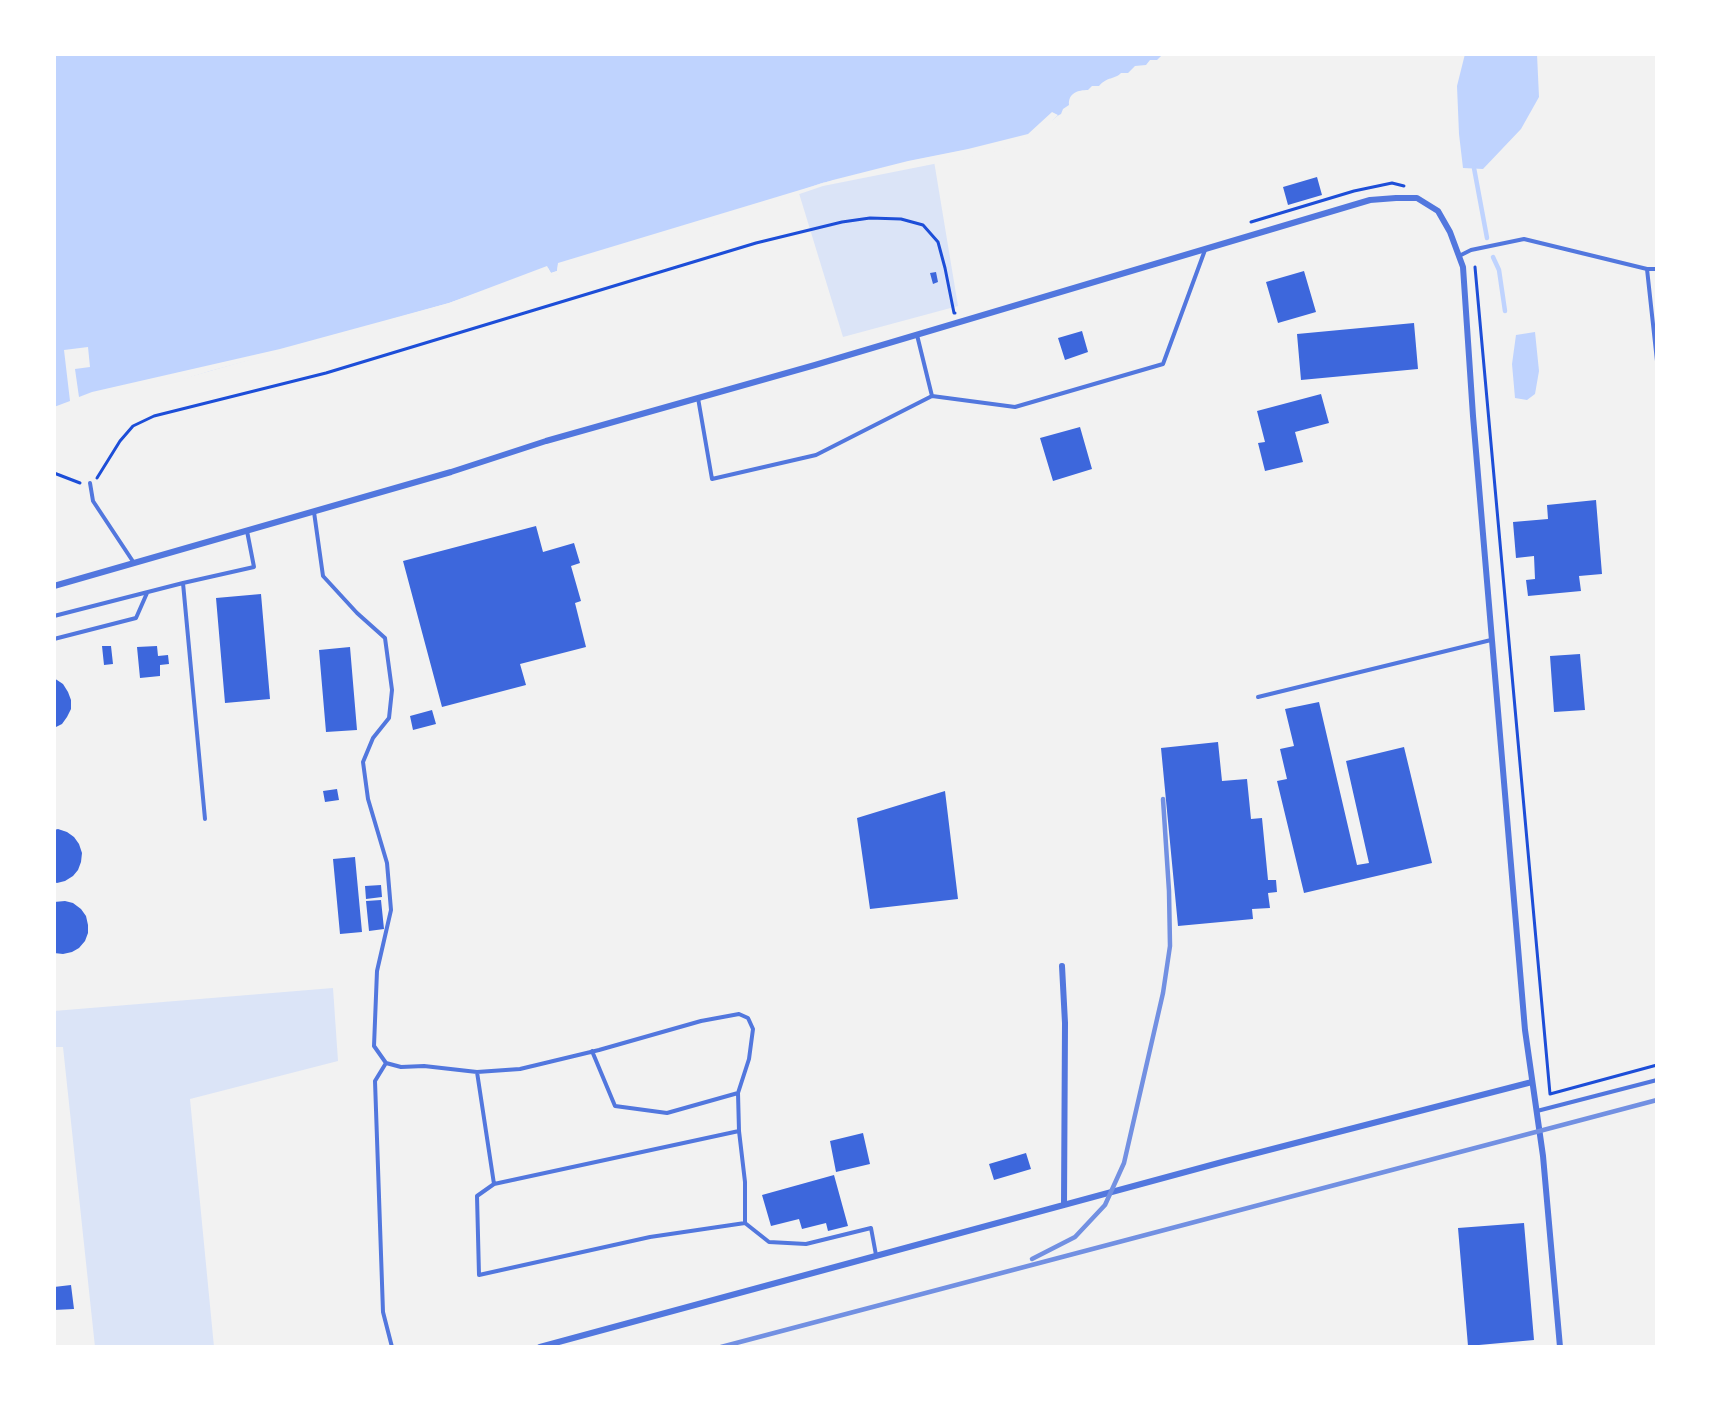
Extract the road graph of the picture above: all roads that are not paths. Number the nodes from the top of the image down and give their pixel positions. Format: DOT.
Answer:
graph roads {
  1 [pos="1205,249"];
  2 [pos="1459,255"];
  3 [pos="1647,269"];
  4 [pos="1657,270"];
  5 [pos="917,335"];
  6 [pos="1657,361"];
  7 [pos="932,396"];
  8 [pos="698,398"];
  9 [pos="90,483"];
  10 [pos="314,512"];
  11 [pos="247,531"];
  12 [pos="135,564"];
  13 [pos="183,583"];
  14 [pos="54,586"];
  15 [pos="147,592"];
  16 [pos="54,616"];
  17 [pos="54,639"];
  18 [pos="1492,640"];
  19 [pos="1258,697"];
  20 [pos="205,819"];
  21 [pos="1062,966"];
  22 [pos="592,1051"];
  23 [pos="386,1064"];
  24 [pos="477,1072"];
  25 [pos="1657,1080"];
  26 [pos="1532,1082"];
  27 [pos="738,1093"];
  28 [pos="1537,1111"];
  29 [pos="739,1131"];
  30 [pos="494,1184"];
  31 [pos="1064,1205"];
  32 [pos="746,1223"];
  33 [pos="876,1256"];
  34 [pos="392,1347"];
  35 [pos="540,1347"];
  36 [pos="1560,1347"];
  1 -- 2 [label="street"];
  1 -- 5 [label="street"];
  1 -- 7 [label="lane"];
  2 -- 3 [label="lane"];
  2 -- 18 [label="street"];
  3 -- 4 [label="lane"];
  3 -- 6 [label="lane"];
  5 -- 7 [label="lane"];
  5 -- 8 [label="street"];
  7 -- 8 [label="lane"];
  8 -- 10 [label="street"];
  9 -- 12 [label="lane"];
  10 -- 11 [label="street"];
  10 -- 23 [label="lane"];
  11 -- 12 [label="street"];
  11 -- 13 [label="lane"];
  12 -- 14 [label="street"];
  13 -- 15 [label="lane"];
  13 -- 20 [label="lane"];
  15 -- 16 [label="lane"];
  15 -- 17 [label="lane"];
  18 -- 19 [label="lane"];
  18 -- 26 [label="street"];
  21 -- 31 [label="street"];
  22 -- 24 [label="lane"];
  22 -- 27 [label="lane"];
  22 -- 27 [label="lane"];
  23 -- 24 [label="lane"];
  23 -- 34 [label="lane"];
  24 -- 30 [label="lane"];
  25 -- 28 [label="lane"];
  26 -- 28 [label="street"];
  26 -- 31 [label="street"];
  27 -- 29 [label="lane"];
  28 -- 36 [label="street"];
  29 -- 30 [label="lane"];
  29 -- 32 [label="lane"];
  30 -- 32 [label="lane"];
  31 -- 33 [label="street"];
  32 -- 33 [label="lane"];
  33 -- 35 [label="street"];
}
